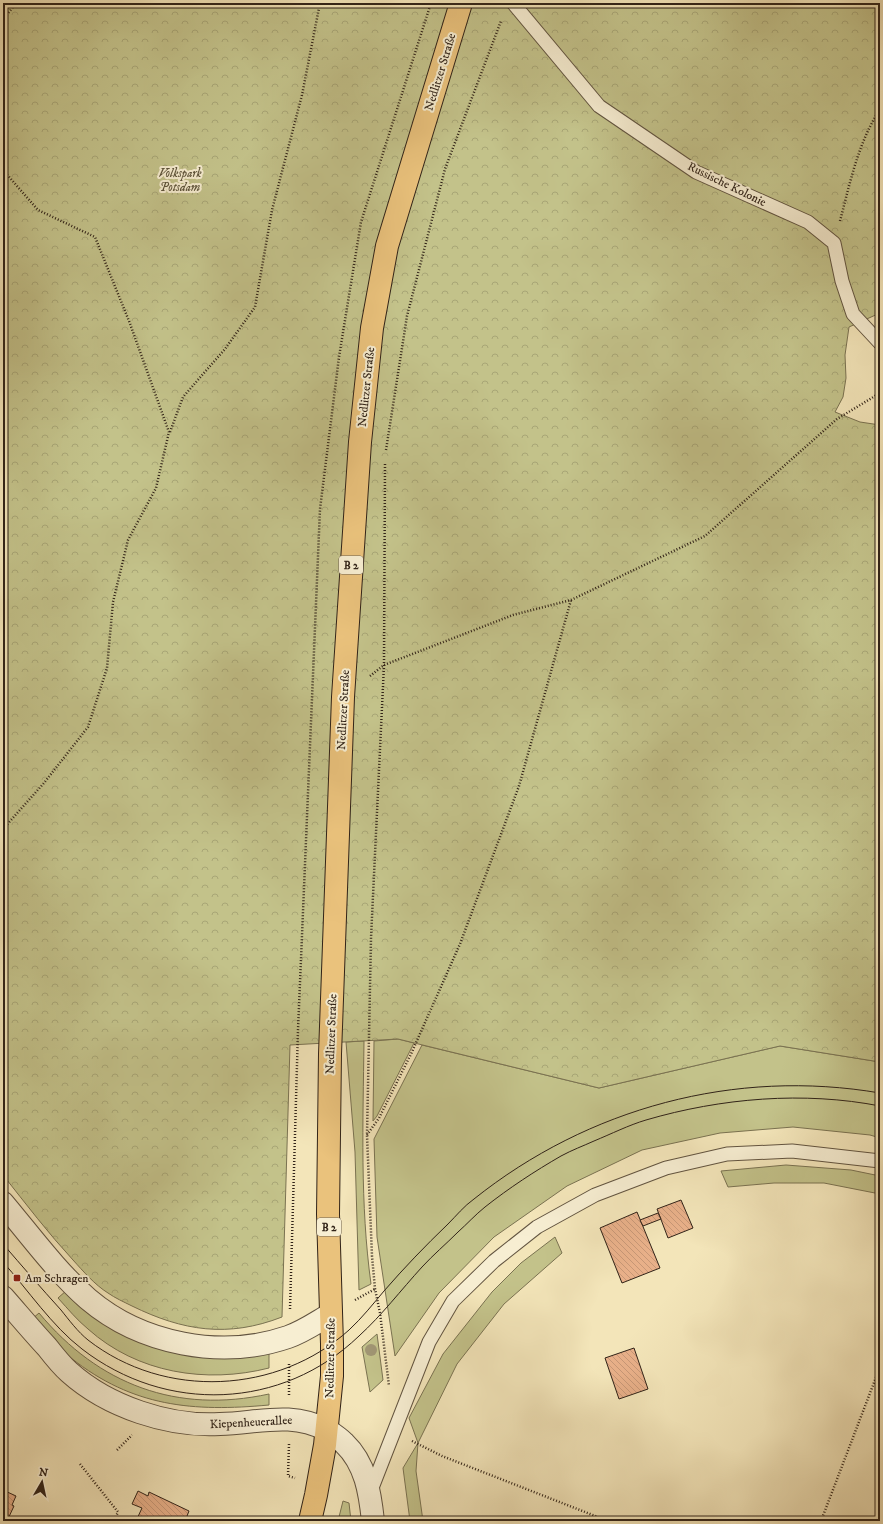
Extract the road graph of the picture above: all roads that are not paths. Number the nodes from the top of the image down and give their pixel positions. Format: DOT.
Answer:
graph roads {
  1 [pos="461,3"];
  2 [pos="513,3"];
  3 [pos="880,343"];
  4 [pos="880,1161"];
  5 [pos="3,1203"];
  6 [pos="3,1297"];
  7 [pos="331,1314"];
  8 [pos="327,1430"];
  9 [pos="370,1493"];
  10 [pos="310,1521"];
  11 [pos="373,1521"];
  1 -- 7 [label="main road, Nedlitzer Straße / B 2"];
  2 -- 3 [label="lane, Russische Kolonie"];
  4 -- 9 [label="lane"];
  5 -- 7 [label="street"];
  6 -- 8 [label="street, Kiepenheuerallee"];
  7 -- 8 [label="main road, Nedlitzer Straße / B 2"];
  8 -- 9 [label="street"];
  8 -- 10 [label="main road, B 2"];
  9 -- 11 [label="street"];
}
